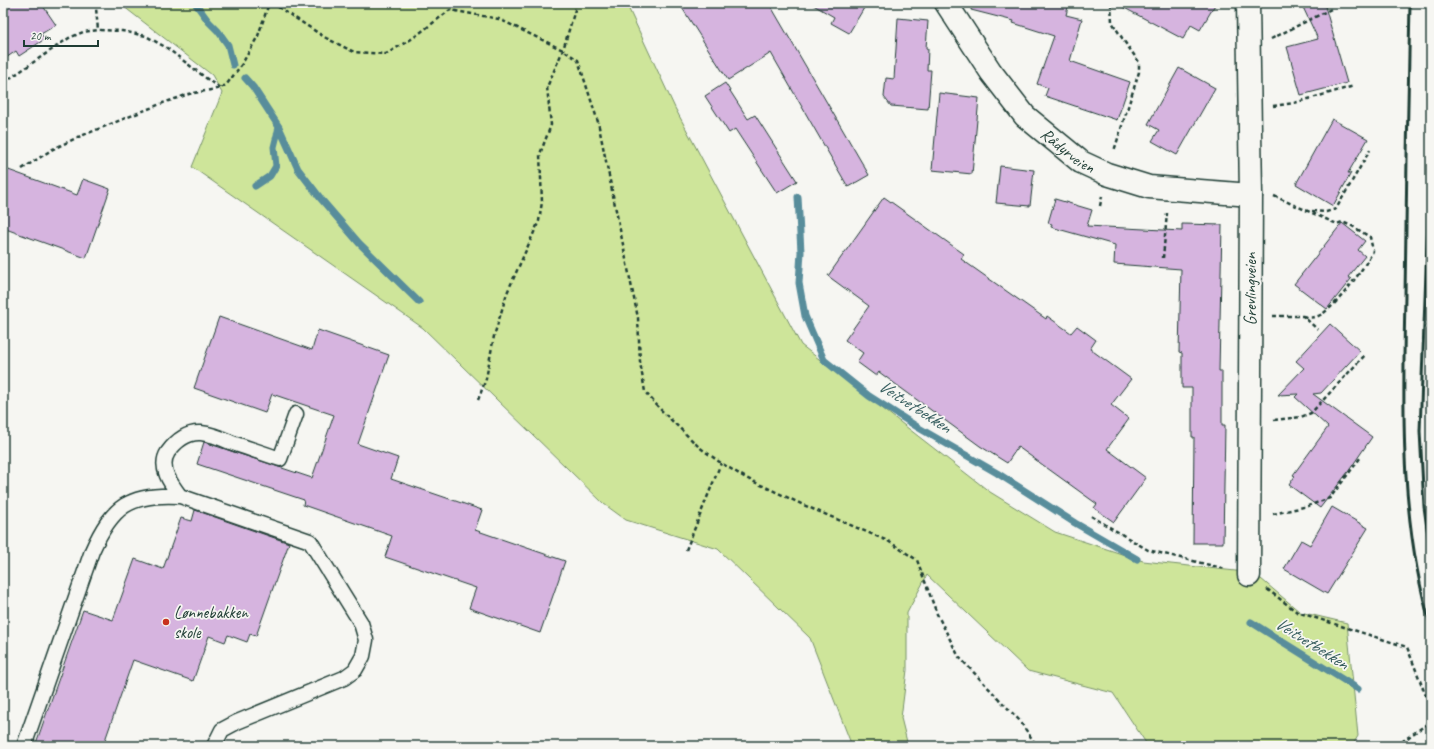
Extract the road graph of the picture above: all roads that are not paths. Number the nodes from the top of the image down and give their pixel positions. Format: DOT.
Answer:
graph roads {
  1 [pos="946,3"];
  2 [pos="1248,3"];
  3 [pos="1251,190"];
  4 [pos="296,414"];
  5 [pos="180,496"];
  6 [pos="1249,575"];
  7 [pos="24,746"];
  8 [pos="214,746"];
  1 -- 3 [label="street, Rådyrveien"];
  2 -- 3 [label="street, Grevlingveien"];
  3 -- 6 [label="street, Grevlingveien"];
  4 -- 5 [label="lane"];
  5 -- 7 [label="lane"];
  5 -- 8 [label="lane"];
}
